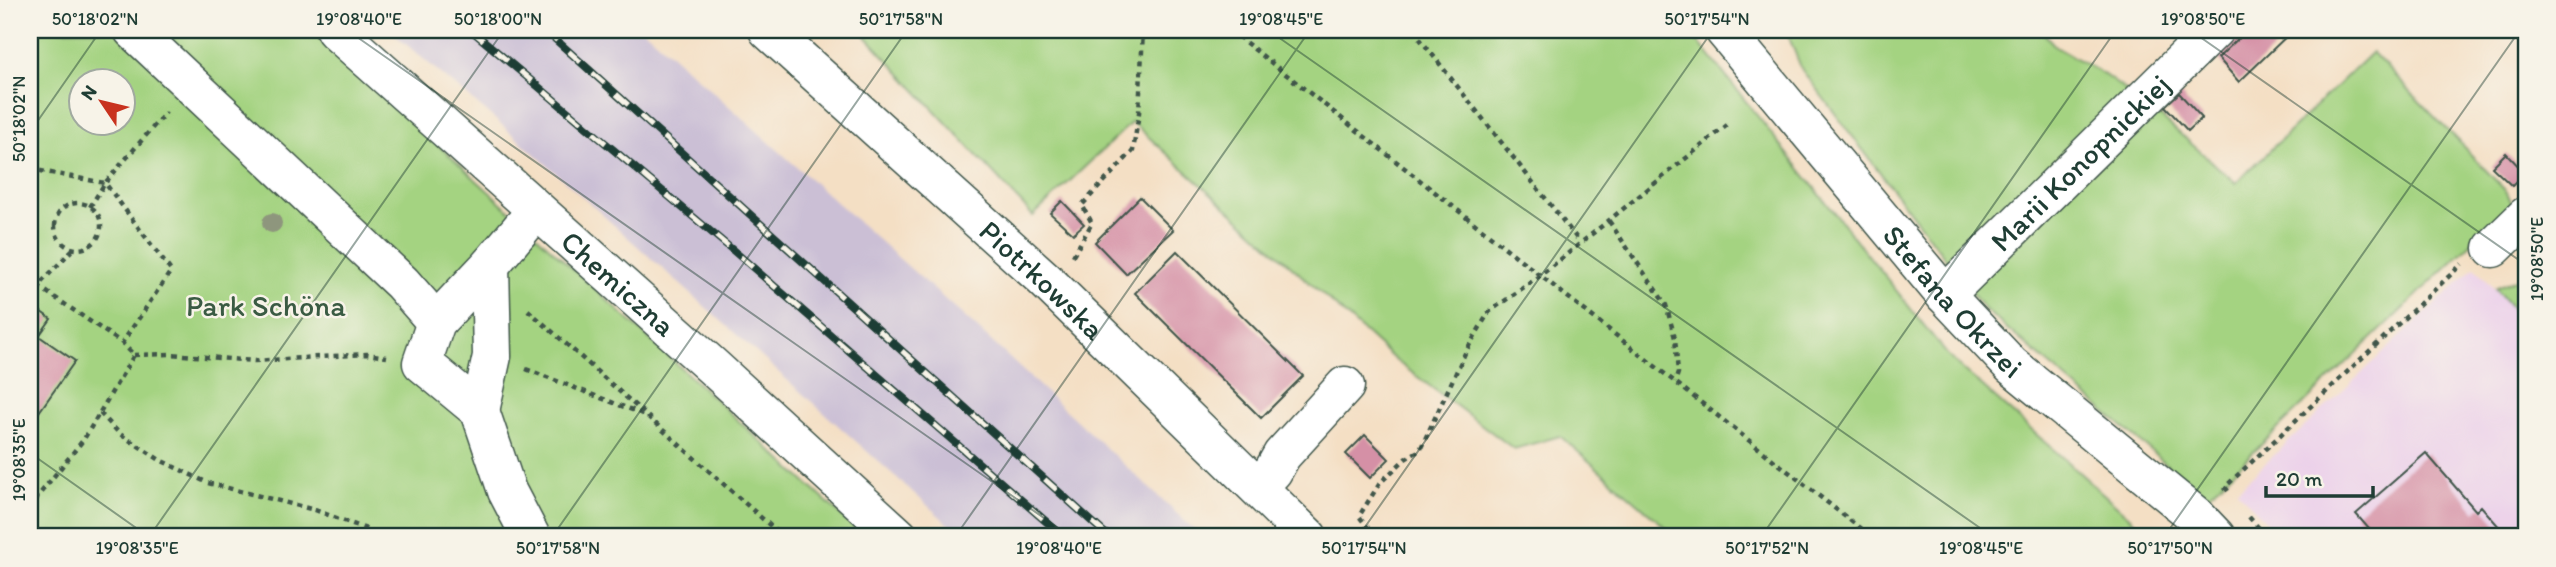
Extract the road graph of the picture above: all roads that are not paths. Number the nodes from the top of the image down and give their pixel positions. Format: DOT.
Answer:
graph roads {
  1 [pos="133,30"];
  2 [pos="335,30"];
  3 [pos="768,30"];
  4 [pos="2214,30"];
  5 [pos="1727,31"];
  6 [pos="536,211"];
  7 [pos="2526,216"];
  8 [pos="2493,248"];
  9 [pos="490,265"];
  10 [pos="1945,295"];
  11 [pos="436,322"];
  12 [pos="1345,386"];
  13 [pos="480,411"];
  14 [pos="1258,487"];
  15 [pos="531,537"];
  16 [pos="900,537"];
  17 [pos="1308,537"];
  18 [pos="2216,537"];
  1 -- 11 [label="street"];
  2 -- 6 [label="street, Chemiczna"];
  3 -- 14 [label="street, Piotrkowska"];
  4 -- 10 [label="street, Marii Konopnickiej"];
  5 -- 10 [label="street, Stefana Okrzei"];
  6 -- 9 [label="street"];
  6 -- 16 [label="street, Chemiczna"];
  7 -- 8 [label="street"];
  9 -- 11 [label="street"];
  9 -- 13 [label="street"];
  10 -- 18 [label="street, Stefana Okrzei"];
  11 -- 13 [label="street"];
  12 -- 14 [label="street"];
  13 -- 15 [label="street"];
  14 -- 17 [label="street, Piotrkowska"];
}
